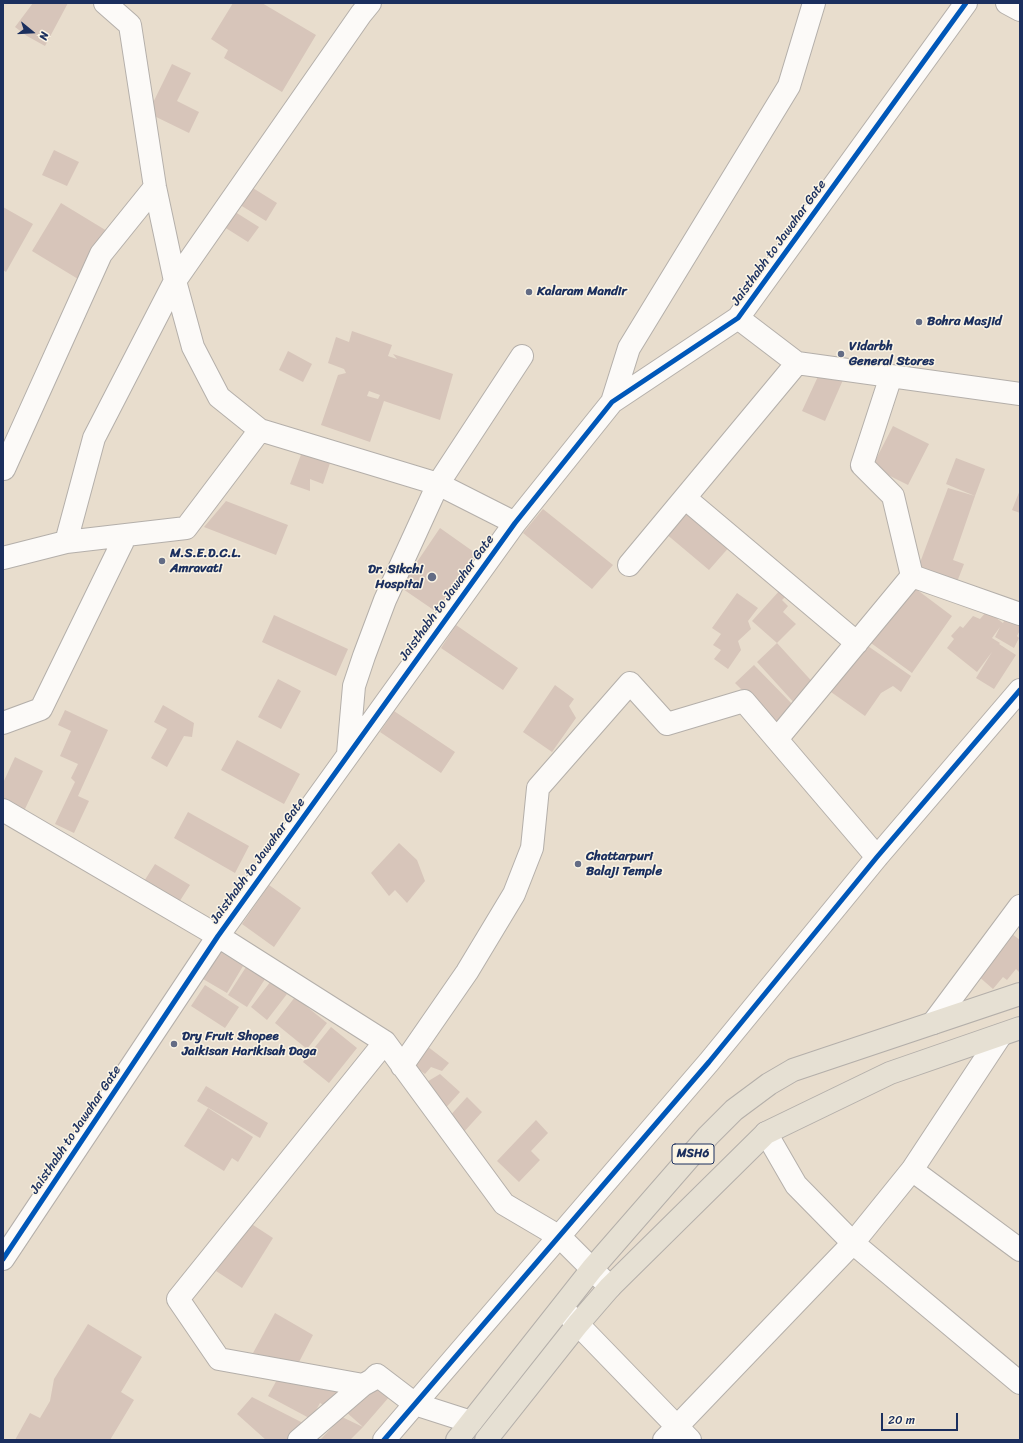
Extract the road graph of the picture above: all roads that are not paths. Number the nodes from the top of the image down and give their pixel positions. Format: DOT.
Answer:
graph roads {
  1 [pos="105,3"];
  2 [pos="370,3"];
  3 [pos="814,3"];
  4 [pos="966,3"];
  5 [pos="154,187"];
  6 [pos="176,281"];
  7 [pos="738,318"];
  8 [pos="522,356"];
  9 [pos="797,363"];
  10 [pos="891,376"];
  11 [pos="1020,394"];
  12 [pos="612,402"];
  13 [pos="260,430"];
  14 [pos="4,468"];
  15 [pos="438,484"];
  16 [pos="685,498"];
  17 [pos="515,522"];
  18 [pos="126,535"];
  19 [pos="66,542"];
  20 [pos="3,558"];
  21 [pos="629,565"];
  22 [pos="912,576"];
  23 [pos="1020,614"];
  24 [pos="857,643"];
  25 [pos="1020,690"];
  26 [pos="3,723"];
  27 [pos="777,739"];
  28 [pos="348,754"];
  29 [pos="3,810"];
  30 [pos="877,857"];
  31 [pos="1020,906"];
  32 [pos="218,936"];
  33 [pos="1020,994"];
  34 [pos="933,1023"];
  35 [pos="1011,1031"];
  36 [pos="384,1042"];
  37 [pos="402,1066"];
  38 [pos="766,1134"];
  39 [pos="912,1170"];
  40 [pos="560,1237"];
  41 [pos="853,1243"];
  42 [pos="1020,1250"];
  43 [pos="3,1259"];
  44 [pos="592,1269"];
  45 [pos="610,1287"];
  46 [pos="562,1307"];
  47 [pos="578,1324"];
  48 [pos="1020,1383"];
  49 [pos="363,1385"];
  50 [pos="415,1404"];
  51 [pos="472,1422"];
  52 [pos="677,1436"];
  53 [pos="299,1440"];
  54 [pos="384,1440"];
  55 [pos="457,1440"];
  56 [pos="486,1440"];
  1 -- 5 [label="street"];
  2 -- 6 [label="street"];
  3 -- 12 [label="street"];
  4 -- 7 [label="street, Jaisthabh to Jawahar Gate"];
  5 -- 6 [label="street"];
  5 -- 14 [label="street"];
  6 -- 13 [label="street"];
  6 -- 19 [label="street"];
  7 -- 9 [label="street"];
  7 -- 12 [label="street, Jaisthabh to Jawahar Gate"];
  8 -- 15 [label="street"];
  9 -- 10 [label="street"];
  9 -- 16 [label="street"];
  10 -- 11 [label="street"];
  10 -- 22 [label="street"];
  12 -- 17 [label="street, Jaisthabh to Jawahar Gate"];
  13 -- 15 [label="street"];
  13 -- 18 [label="street"];
  15 -- 17 [label="street"];
  15 -- 28 [label="street"];
  16 -- 21 [label="street"];
  16 -- 24 [label="street"];
  17 -- 28 [label="street, Jaisthabh to Jawahar Gate"];
  18 -- 19 [label="street"];
  18 -- 26 [label="street"];
  19 -- 20 [label="street"];
  22 -- 23 [label="street"];
  22 -- 24 [label="street"];
  24 -- 27 [label="street"];
  25 -- 30 [label="street"];
  27 -- 30 [label="street"];
  27 -- 37 [label="street"];
  28 -- 32 [label="street, Jaisthabh to Jawahar Gate"];
  29 -- 32 [label="street"];
  30 -- 40 [label="street"];
  31 -- 34 [label="street"];
  32 -- 36 [label="street"];
  32 -- 43 [label="street, Jaisthabh to Jawahar Gate"];
  33 -- 34 [label="main road, MSH6"];
  34 -- 44 [label="main road, MSH6"];
  35 -- 38 [label="main road, MSH6"];
  35 -- 39 [label="street"];
  36 -- 37 [label="street"];
  36 -- 49 [label="street"];
  37 -- 40 [label="street"];
  38 -- 41 [label="street"];
  38 -- 45 [label="main road, MSH6"];
  39 -- 41 [label="street"];
  39 -- 42 [label="street"];
  40 -- 44 [label="street"];
  40 -- 50 [label="street"];
  41 -- 48 [label="street"];
  41 -- 52 [label="street"];
  44 -- 45 [label="street"];
  44 -- 46 [label="main road, MSH6"];
  45 -- 47 [label="main road, MSH6"];
  46 -- 47 [label="street"];
  46 -- 51 [label="main road, MSH6"];
  47 -- 52 [label="street"];
  47 -- 56 [label="main road, MSH6"];
  49 -- 50 [label="street"];
  49 -- 53 [label="street"];
  50 -- 51 [label="street"];
  50 -- 54 [label="street"];
  51 -- 55 [label="main road, MSH6"];
}
